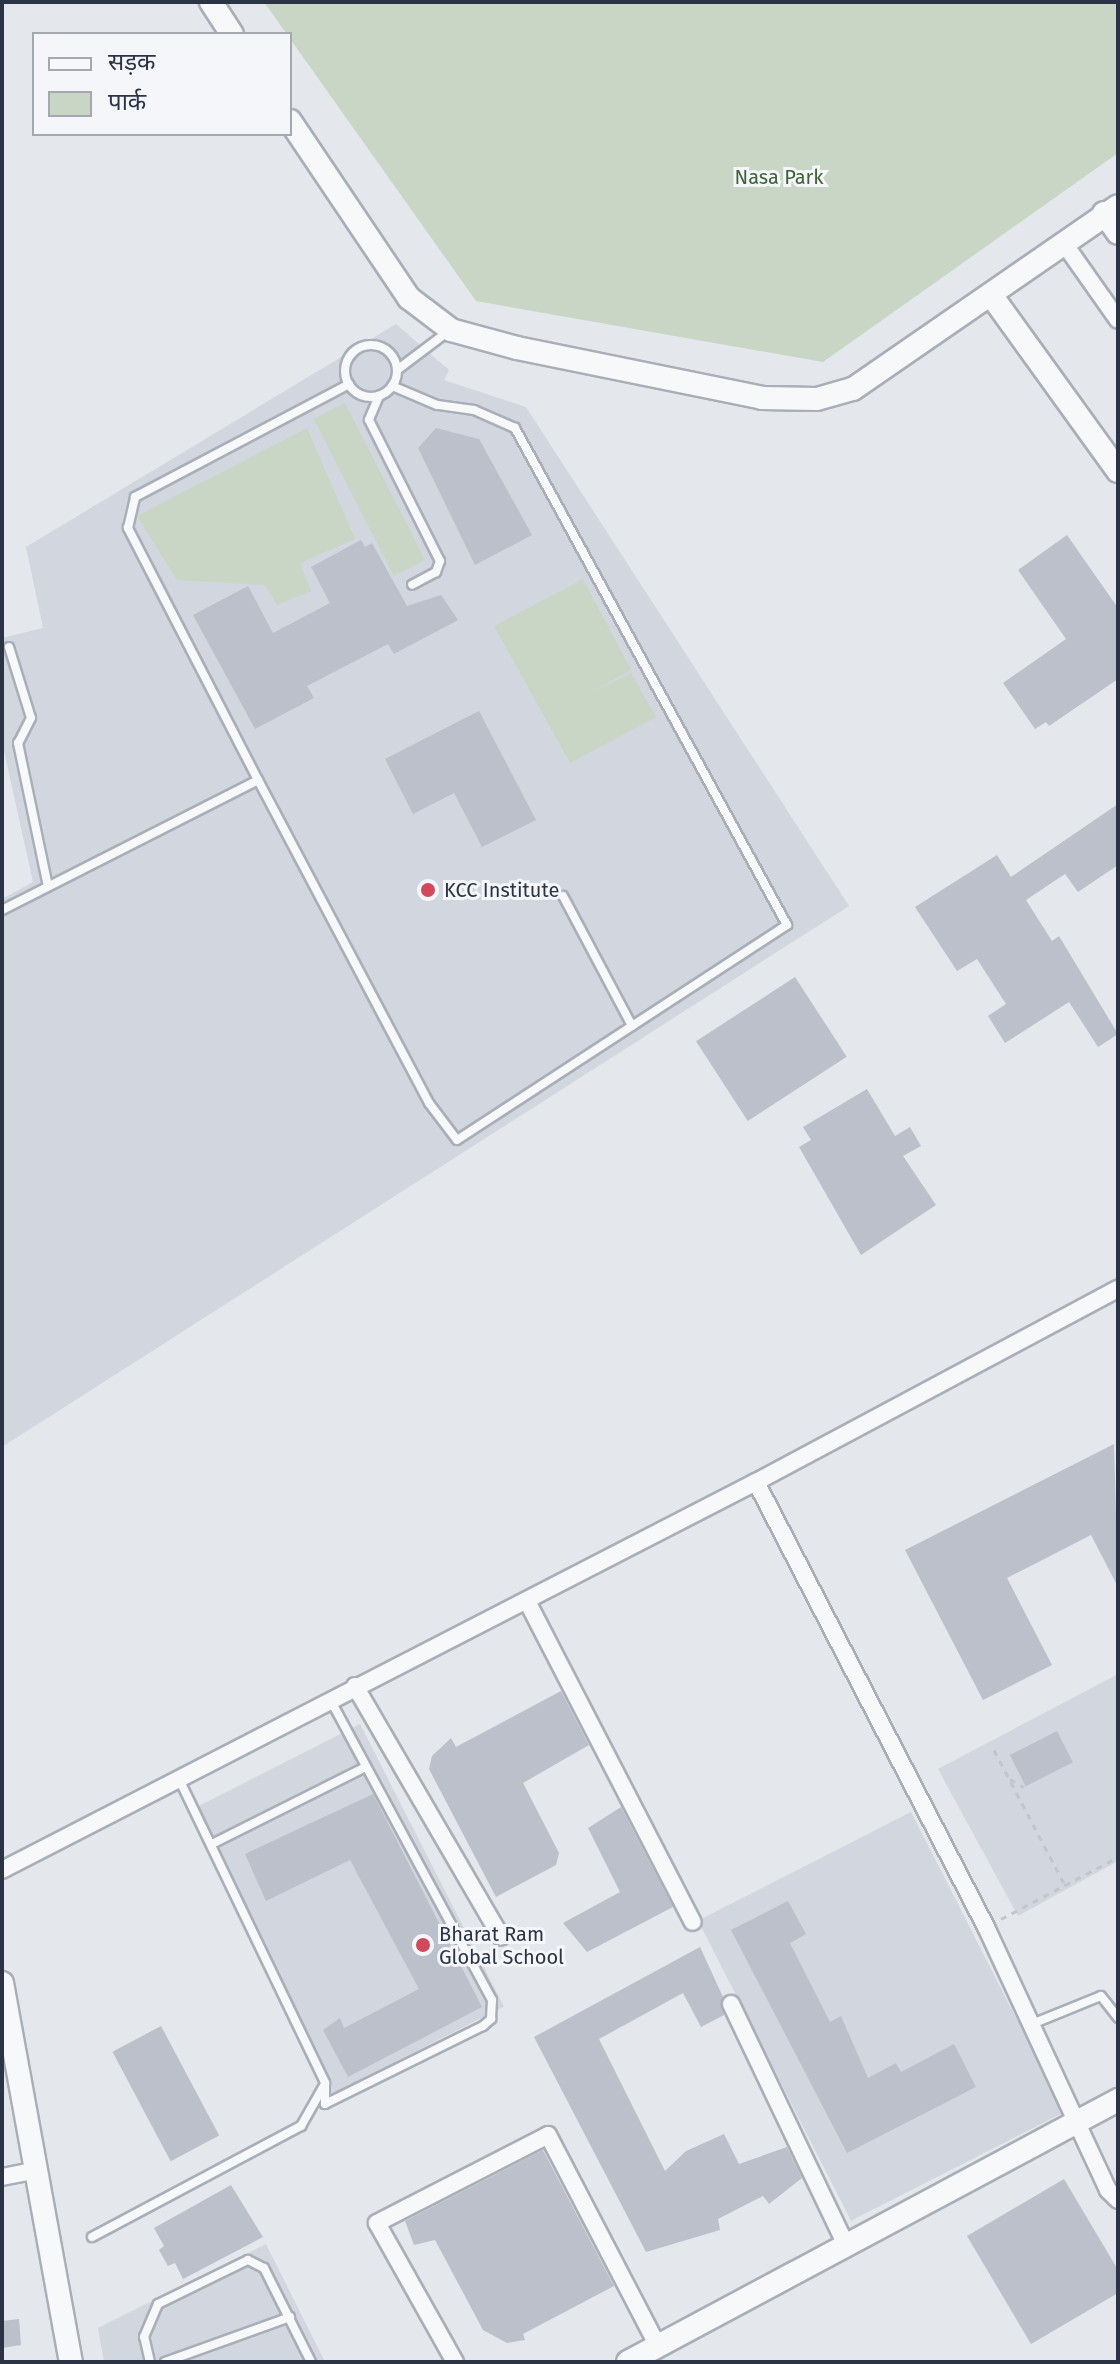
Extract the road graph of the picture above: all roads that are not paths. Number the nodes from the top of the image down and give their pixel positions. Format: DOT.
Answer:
graph roads {
  1 [pos="211,2"];
  2 [pos="231,32"];
  3 [pos="292,124"];
  4 [pos="1111,209"];
  5 [pos="1118,233"];
  6 [pos="1063,242"];
  7 [pos="991,295"];
  8 [pos="1118,320"];
  9 [pos="451,330"];
  10 [pos="397,370"];
  11 [pos="349,384"];
  12 [pos="392,386"];
  13 [pos="379,396"];
  14 [pos="1118,471"];
  15 [pos="412,585"];
  16 [pos="9,647"];
  17 [pos="258,780"];
  18 [pos="48,886"];
  19 [pos="563,896"];
  20 [pos="2,910"];
  21 [pos="632,1026"];
  22 [pos="1118,1289"];
  23 [pos="756,1482"];
  24 [pos="527,1601"];
  25 [pos="355,1686"];
  26 [pos="330,1699"];
  27 [pos="366,1767"];
  28 [pos="178,1778"];
  29 [pos="212,1844"];
  30 [pos="2,1870"];
  31 [pos="693,1922"];
  32 [pos="501,1937"];
  33 [pos="2,1983"];
  34 [pos="731,2004"];
  35 [pos="1118,2018"];
  36 [pos="1031,2024"];
  37 [pos="9,2059"];
  38 [pos="325,2083"];
  39 [pos="1118,2100"];
  40 [pos="1080,2120"];
  41 [pos="38,2170"];
  42 [pos="2,2177"];
  43 [pos="1118,2200"];
  44 [pos="92,2237"];
  45 [pos="846,2245"];
  46 [pos="290,2317"];
  47 [pos="658,2346"];
  48 [pos="71,2362"];
  49 [pos="150,2362"];
  50 [pos="165,2362"];
  51 [pos="311,2362"];
  52 [pos="455,2362"];
  53 [pos="628,2362"];
  1 -- 2 [label="street"];
  3 -- 9 [label="street"];
  4 -- 5 [label="street"];
  4 -- 6 [label="street"];
  6 -- 7 [label="street"];
  6 -- 8 [label="street"];
  7 -- 9 [label="street"];
  7 -- 14 [label="street"];
  9 -- 10 [label="lane"];
  10 -- 11 [label="lane"];
  10 -- 12 [label="lane"];
  11 -- 13 [label="lane"];
  11 -- 17 [label="lane"];
  12 -- 13 [label="lane"];
  12 -- 21 [label="lane"];
  13 -- 15 [label="lane"];
  16 -- 18 [label="lane"];
  17 -- 18 [label="lane"];
  17 -- 21 [label="lane"];
  18 -- 20 [label="lane"];
  19 -- 21 [label="lane"];
  22 -- 23 [label="street"];
  23 -- 24 [label="street"];
  23 -- 36 [label="street"];
  24 -- 25 [label="street"];
  24 -- 31 [label="street"];
  25 -- 26 [label="street"];
  25 -- 32 [label="street"];
  26 -- 27 [label="lane"];
  26 -- 28 [label="street"];
  27 -- 29 [label="lane"];
  27 -- 38 [label="lane"];
  28 -- 29 [label="lane"];
  28 -- 30 [label="street"];
  29 -- 38 [label="lane"];
  33 -- 37 [label="street"];
  34 -- 45 [label="street"];
  35 -- 36 [label="lane"];
  36 -- 40 [label="street"];
  37 -- 41 [label="street"];
  38 -- 44 [label="lane"];
  39 -- 40 [label="street"];
  40 -- 43 [label="street"];
  40 -- 45 [label="street"];
  41 -- 42 [label="street"];
  41 -- 48 [label="street"];
  45 -- 47 [label="street"];
  46 -- 49 [label="lane"];
  46 -- 50 [label="lane"];
  46 -- 51 [label="lane"];
  47 -- 52 [label="street"];
  47 -- 53 [label="street"];
}
